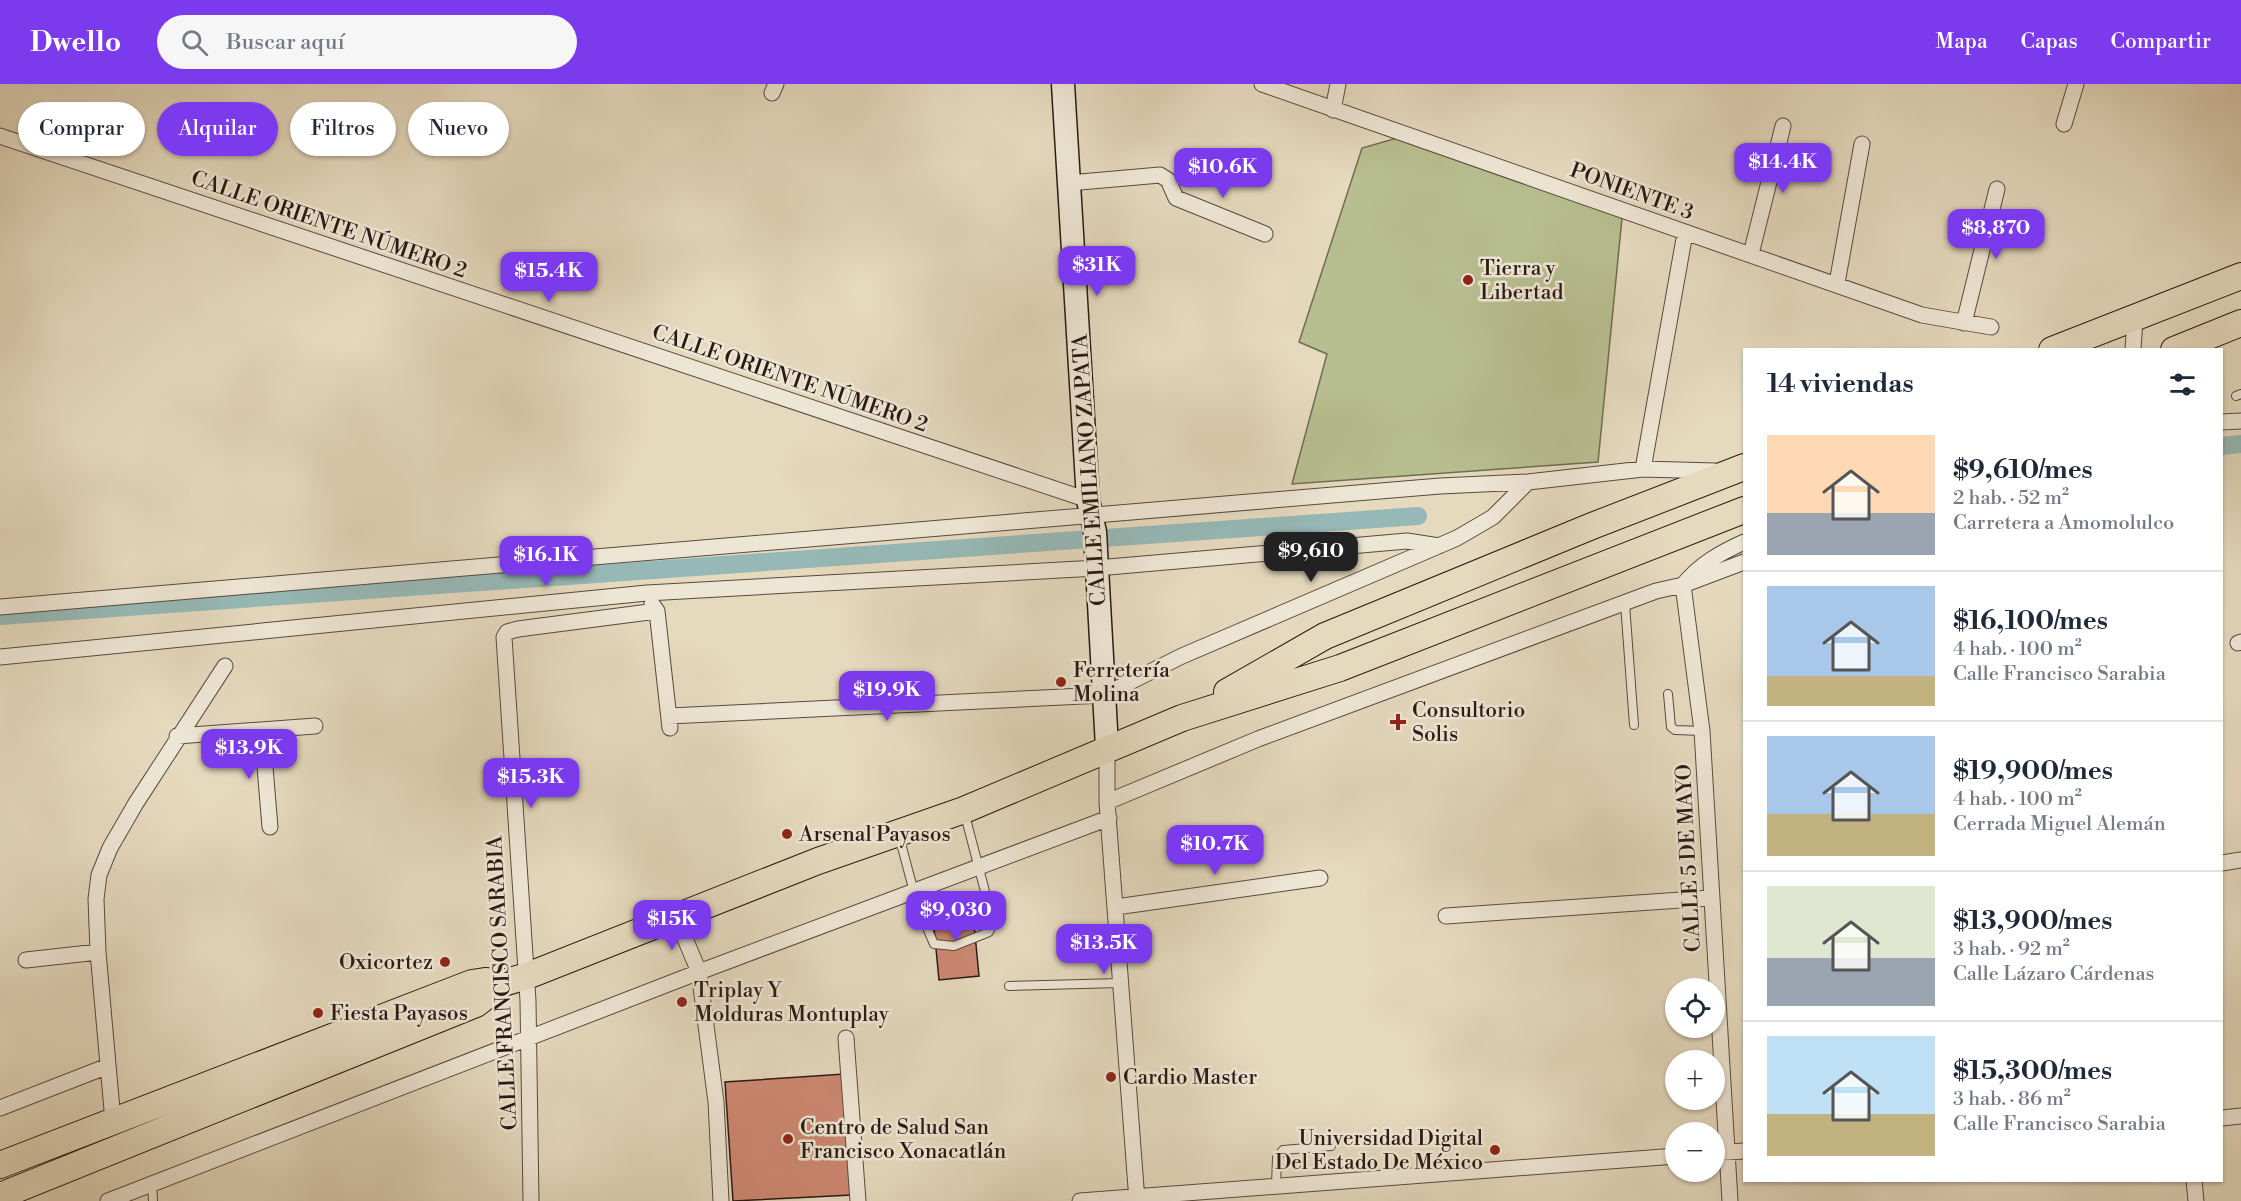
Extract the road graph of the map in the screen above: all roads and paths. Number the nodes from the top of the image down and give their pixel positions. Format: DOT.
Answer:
graph roads {
  1 [pos="1063,84"];
  2 [pos="1262,84"];
  3 [pos="1338,84"];
  4 [pos="2076,84"];
  5 [pos="1333,110"];
  6 [pos="2064,124"];
  7 [pos="1783,126"];
  8 [pos="0,136"];
  9 [pos="1862,144"];
  10 [pos="1069,183"];
  11 [pos="1997,189"];
  12 [pos="1685,233"];
  13 [pos="1265,234"];
  14 [pos="1751,254"];
  15 [pos="2241,276"];
  16 [pos="1837,283"];
  17 [pos="2135,318"];
  18 [pos="1964,322"];
  19 [pos="2241,323"];
  20 [pos="1991,327"];
  21 [pos="2057,348"];
  22 [pos="2133,348"];
  23 [pos="2179,348"];
  24 [pos="2241,420"];
  25 [pos="2223,422"];
  26 [pos="1743,467"];
  27 [pos="1743,467"];
  28 [pos="1643,470"];
  29 [pos="1528,482"];
  30 [pos="1743,510"];
  31 [pos="1093,533"];
  32 [pos="1743,542"];
  33 [pos="1439,546"];
  34 [pos="1743,562"];
  35 [pos="1683,585"];
  36 [pos="646,593"];
  37 [pos="1625,604"];
  38 [pos="0,607"];
  39 [pos="657,611"];
  40 [pos="0,657"];
  41 [pos="225,666"];
  42 [pos="1668,694"];
  43 [pos="1104,695"];
  44 [pos="1182,718"];
  45 [pos="1634,725"];
  46 [pos="315,726"];
  47 [pos="262,731"];
  48 [pos="1702,731"];
  49 [pos="177,736"];
  50 [pos="1107,747"];
  51 [pos="1107,802"];
  52 [pos="964,810"];
  53 [pos="1109,818"];
  54 [pos="270,827"];
  55 [pos="898,832"];
  56 [pos="2241,861"];
  57 [pos="2223,863"];
  58 [pos="979,867"];
  59 [pos="1320,878"];
  60 [pos="915,892"];
  61 [pos="1710,898"];
  62 [pos="1116,907"];
  63 [pos="1446,916"];
  64 [pos="676,917"];
  65 [pos="98,952"];
  66 [pos="26,960"];
  67 [pos="699,972"];
  68 [pos="515,979"];
  69 [pos="1121,983"];
  70 [pos="1009,986"];
  71 [pos="529,1037"];
  72 [pos="846,1038"];
  73 [pos="108,1066"];
  74 [pos="0,1108"];
  75 [pos="2241,1116"];
  76 [pos="2223,1118"];
  77 [pos="113,1121"];
  78 [pos="1719,1122"];
  79 [pos="1330,1146"];
  80 [pos="1743,1151"];
  81 [pos="1725,1153"];
  82 [pos="1665,1157"];
  83 [pos="0,1165"];
  84 [pos="1725,1177"];
  85 [pos="2194,1182"];
  86 [pos="152,1183"];
  87 [pos="1276,1185"];
  88 [pos="0,1196"];
  89 [pos="1137,1198"];
  90 [pos="108,1201"];
  91 [pos="153,1201"];
  92 [pos="531,1201"];
  93 [pos="721,1201"];
  94 [pos="858,1201"];
  95 [pos="1080,1201"];
  96 [pos="1730,1201"];
  97 [pos="2196,1201"];
  1 -- 10 [label="street, CALLE EMILIANO ZAPATA"];
  2 -- 5 [label="street, PONIENTE 3"];
  3 -- 5 [label="street"];
  4 -- 6 [label="street"];
  5 -- 12 [label="street, PONIENTE 3"];
  7 -- 14 [label="street"];
  8 -- 31 [label="street, CALLE ORIENTE NÚMERO 2"];
  9 -- 16 [label="street"];
  10 -- 13 [label="street"];
  10 -- 31 [label="street, CALLE EMILIANO ZAPATA"];
  11 -- 18 [label="street"];
  12 -- 14 [label="street, PONIENTE 3"];
  12 -- 28 [label="street"];
  14 -- 16 [label="street, PONIENTE 3"];
  15 -- 17 [label="main road"];
  16 -- 18 [label="street, PONIENTE 3"];
  17 -- 21 [label="main road"];
  17 -- 22 [label="street"];
  18 -- 20 [label="street, PONIENTE 3"];
  19 -- 23 [label="main road"];
  24 -- 25 [label="street"];
  26 -- 28 [label="street"];
  27 -- 44 [label="main road"];
  28 -- 29 [label="street"];
  29 -- 31 [label="street"];
  29 -- 33 [label="street"];
  30 -- 44 [label="main road"];
  31 -- 33 [label="street"];
  31 -- 36 [label="street"];
  31 -- 38 [label="street"];
  31 -- 43 [label="street, CALLE EMILIANO ZAPATA"];
  32 -- 35 [label="street"];
  33 -- 43 [label="street"];
  34 -- 35 [label="street"];
  35 -- 37 [label="street"];
  35 -- 48 [label="street, CALLE 5 DE MAYO"];
  36 -- 39 [label="street"];
  36 -- 40 [label="street"];
  37 -- 45 [label="lane"];
  37 -- 51 [label="street"];
  39 -- 43 [label="street"];
  39 -- 68 [label="street, CALLE FRANCISCO SARABIA"];
  41 -- 49 [label="street"];
  42 -- 48 [label="lane"];
  43 -- 50 [label="street, CALLE EMILIANO ZAPATA"];
  44 -- 50 [label="main road"];
  46 -- 47 [label="street"];
  47 -- 49 [label="street"];
  47 -- 54 [label="street"];
  48 -- 61 [label="street, CALLE 5 DE MAYO"];
  49 -- 65 [label="street"];
  50 -- 51 [label="street"];
  50 -- 52 [label="main road"];
  51 -- 53 [label="street"];
  52 -- 55 [label="main road"];
  52 -- 58 [label="lane"];
  53 -- 58 [label="street"];
  53 -- 62 [label="street"];
  55 -- 60 [label="lane"];
  55 -- 64 [label="main road"];
  56 -- 57 [label="street"];
  58 -- 60 [label="street"];
  58 -- 60 [label="lane"];
  59 -- 62 [label="street"];
  60 -- 67 [label="street"];
  61 -- 63 [label="street"];
  61 -- 78 [label="street, CALLE 5 DE MAYO"];
  62 -- 69 [label="street"];
  64 -- 67 [label="street"];
  64 -- 68 [label="main road"];
  65 -- 66 [label="street"];
  65 -- 73 [label="street"];
  67 -- 71 [label="street"];
  67 -- 93 [label="street"];
  68 -- 71 [label="street, CALLE FRANCISCO SARABIA"];
  68 -- 77 [label="main road"];
  68 -- 88 [label="main road"];
  69 -- 70 [label="lane"];
  69 -- 89 [label="street"];
  71 -- 86 [label="street"];
  71 -- 92 [label="street, CALLE FRANCISCO SARABIA"];
  72 -- 94 [label="street"];
  73 -- 74 [label="street"];
  73 -- 77 [label="street"];
  75 -- 76 [label="street"];
  77 -- 83 [label="main road"];
  79 -- 87 [label="lane"];
  80 -- 81 [label="street"];
  82 -- 87 [label="street"];
  84 -- 96 [label="street, CALLE 5 DE MAYO"];
  85 -- 97 [label="street"];
  86 -- 90 [label="street"];
  86 -- 91 [label="lane"];
  87 -- 89 [label="street"];
  89 -- 95 [label="street"];
}
